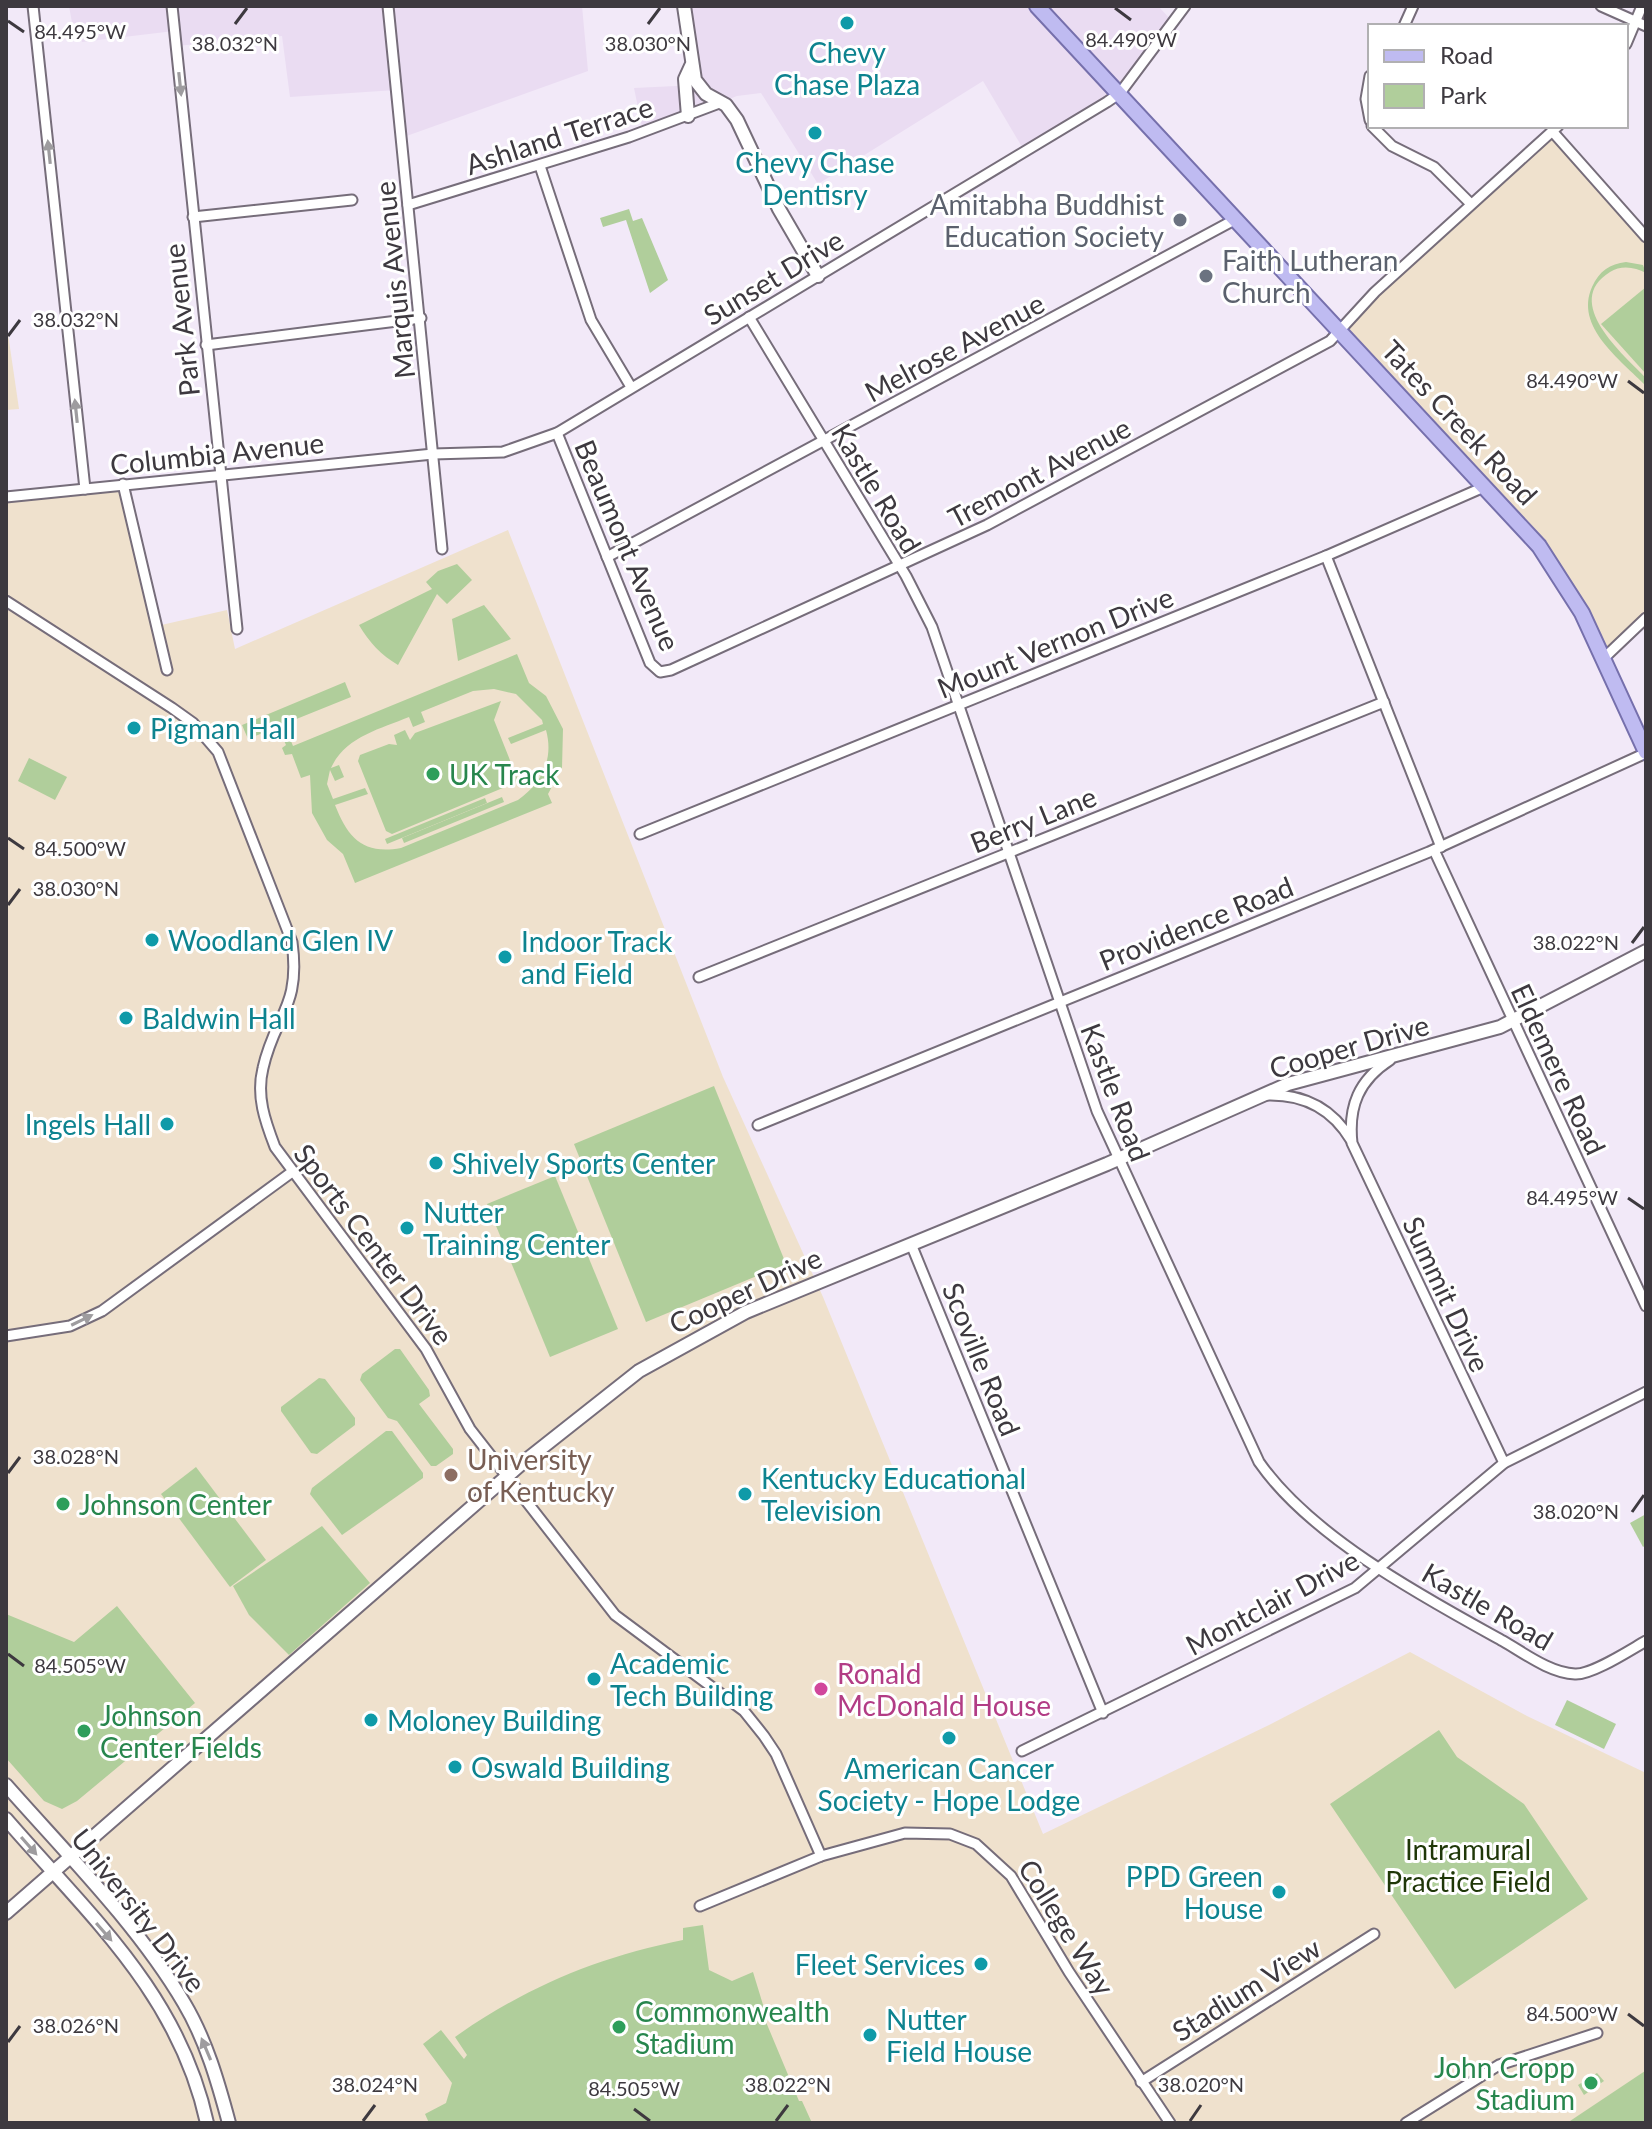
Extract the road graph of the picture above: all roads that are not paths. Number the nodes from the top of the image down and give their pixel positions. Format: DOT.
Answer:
graph roads {
  1 [pos="33,6"];
  2 [pos="172,6"];
  3 [pos="388,6"];
  4 [pos="684,6"];
  5 [pos="1037,6"];
  6 [pos="1185,6"];
  7 [pos="1601,6"];
  8 [pos="1642,6"];
  9 [pos="1635,21"];
  10 [pos="1646,26"];
  11 [pos="1628,39"];
  12 [pos="691,66"];
  13 [pos="1368,88"];
  14 [pos="1120,93"];
  15 [pos="722,102"];
  16 [pos="1368,110"];
  17 [pos="688,116"];
  18 [pos="1374,128"];
  19 [pos="1555,128"];
  20 [pos="540,166"];
  21 [pos="352,200"];
  22 [pos="1470,203"];
  23 [pos="408,205"];
  24 [pos="193,217"];
  25 [pos="1236,219"];
  26 [pos="1646,237"];
  27 [pos="818,276"];
  28 [pos="749,317"];
  29 [pos="421,318"];
  30 [pos="1339,329"];
  31 [pos="206,345"];
  32 [pos="631,387"];
  33 [pos="557,433"];
  34 [pos="823,442"];
  35 [pos="433,454"];
  36 [pos="220,475"];
  37 [pos="123,484"];
  38 [pos="1484,487"];
  39 [pos="85,489"];
  40 [pos="6,497"];
  41 [pos="442,549"];
  42 [pos="1326,556"];
  43 [pos="607,557"];
  44 [pos="900,568"];
  45 [pos="6,601"];
  46 [pos="1646,618"];
  47 [pos="237,629"];
  48 [pos="1604,658"];
  49 [pos="167,670"];
  50 [pos="660,672"];
  51 [pos="1384,702"];
  52 [pos="959,704"];
  53 [pos="1646,752"];
  54 [pos="640,834"];
  55 [pos="1438,848"];
  56 [pos="1008,853"];
  57 [pos="1646,951"];
  58 [pos="699,977"];
  59 [pos="1059,1003"];
  60 [pos="1514,1022"];
  61 [pos="1397,1056"];
  62 [pos="1263,1095"];
  63 [pos="758,1125"];
  64 [pos="1352,1143"];
  65 [pos="1118,1160"];
  66 [pos="292,1172"];
  67 [pos="911,1244"];
  68 [pos="1646,1306"];
  69 [pos="6,1336"];
  70 [pos="1646,1392"];
  71 [pos="1504,1463"];
  72 [pos="508,1476"];
  73 [pos="1382,1569"];
  74 [pos="1646,1641"];
  75 [pos="1103,1713"];
  76 [pos="1022,1751"];
  77 [pos="6,1785"];
  78 [pos="6,1819"];
  79 [pos="821,1856"];
  80 [pos="70,1858"];
  81 [pos="53,1873"];
  82 [pos="700,1906"];
  83 [pos="6,1913"];
  84 [pos="1374,1934"];
  85 [pos="1597,2033"];
  86 [pos="1141,2082"];
  87 [pos="207,2123"];
  88 [pos="228,2123"];
  89 [pos="1170,2123"];
  90 [pos="1406,2123"];
  39 -- 1 [label="street, one-way"];
  2 -- 24 [label="street, Park Avenue, one-way"];
  3 -- 23 [label="street, Marquis Avenue"];
  4 -- 12 [label="main road"];
  5 -- 14 [label="main road, Tates Creek Road"];
  6 -- 14 [label="street"];
  7 -- 9 [label="street"];
  8 -- 9 [label="street"];
  9 -- 10 [label="street"];
  9 -- 11 [label="street"];
  12 -- 15 [label="main road"];
  12 -- 17 [label="main road"];
  13 -- 16 [label="street"];
  14 -- 25 [label="main road, Tates Creek Road"];
  14 -- 27 [label="street, Sunset Drive"];
  15 -- 17 [label="street, Ashland Terrace"];
  15 -- 27 [label="main road"];
  17 -- 20 [label="street, Ashland Terrace"];
  18 -- 22 [label="street"];
  19 -- 22 [label="street, Tremont Avenue"];
  19 -- 26 [label="street"];
  20 -- 23 [label="street, Ashland Terrace"];
  20 -- 32 [label="street"];
  21 -- 24 [label="street"];
  22 -- 30 [label="street, Tremont Avenue"];
  23 -- 29 [label="street, Marquis Avenue"];
  24 -- 31 [label="street, Park Avenue"];
  25 -- 30 [label="main road, Tates Creek Road"];
  25 -- 34 [label="street, Melrose Avenue"];
  27 -- 28 [label="street, Sunset Drive"];
  28 -- 32 [label="street, Sunset Drive"];
  28 -- 34 [label="street, Kastle Road"];
  29 -- 31 [label="street"];
  29 -- 35 [label="street, Marquis Avenue"];
  30 -- 38 [label="main road, Tates Creek Road"];
  30 -- 44 [label="street, Tremont Avenue"];
  31 -- 36 [label="street, Park Avenue"];
  32 -- 33 [label="street, Sunset Drive"];
  33 -- 35 [label="street, Sunset Drive"];
  33 -- 43 [label="street, Beaumont Avenue"];
  34 -- 43 [label="street, Melrose Avenue"];
  34 -- 44 [label="street, Kastle Road"];
  35 -- 36 [label="street, Columbia Avenue"];
  35 -- 41 [label="street, Marquis Avenue"];
  36 -- 37 [label="street, Columbia Avenue"];
  36 -- 47 [label="street, Park Avenue"];
  37 -- 39 [label="street, Columbia Avenue"];
  37 -- 49 [label="street"];
  38 -- 42 [label="street, Mount Vernon Drive"];
  38 -- 48 [label="main road, Tates Creek Road"];
  39 -- 40 [label="street, Columbia Avenue"];
  42 -- 51 [label="street, Eldemere Road"];
  42 -- 52 [label="street, Mount Vernon Drive"];
  43 -- 50 [label="street, Beaumont Avenue"];
  44 -- 50 [label="street, Tremont Avenue"];
  44 -- 52 [label="street, Kastle Road"];
  45 -- 66 [label="street, Sports Center Drive"];
  46 -- 48 [label="street"];
  48 -- 53 [label="main road, Tates Creek Road"];
  51 -- 55 [label="street, Eldemere Road"];
  51 -- 56 [label="street, Berry Lane"];
  52 -- 54 [label="street, Mount Vernon Drive"];
  52 -- 56 [label="street, Kastle Road"];
  53 -- 55 [label="street, Providence Road"];
  55 -- 59 [label="street, Providence Road"];
  55 -- 60 [label="street, Eldemere Road"];
  56 -- 58 [label="street, Berry Lane"];
  56 -- 59 [label="street, Kastle Road"];
  57 -- 60 [label="main road, Cooper Drive"];
  59 -- 63 [label="street, Providence Road"];
  59 -- 65 [label="street, Kastle Road"];
  60 -- 61 [label="main road, Cooper Drive"];
  60 -- 68 [label="street, Eldemere Road"];
  61 -- 62 [label="main road, Cooper Drive"];
  61 -- 64 [label="street, Summit Drive"];
  62 -- 64 [label="street, Summit Drive"];
  62 -- 65 [label="main road, Cooper Drive"];
  64 -- 71 [label="street, Summit Drive"];
  65 -- 67 [label="main road, Cooper Drive"];
  65 -- 73 [label="street, Kastle Road"];
  69 -- 66 [label="street, one-way"];
  66 -- 72 [label="street, Sports Center Drive"];
  67 -- 72 [label="main road, Cooper Drive"];
  67 -- 75 [label="street, Scoville Road"];
  70 -- 71 [label="street, Montclair Drive"];
  71 -- 73 [label="street, Montclair Drive"];
  72 -- 79 [label="street, Sports Center Drive"];
  72 -- 80 [label="main road, Cooper Drive"];
  73 -- 74 [label="street, Kastle Road"];
  73 -- 75 [label="street, Montclair Drive"];
  75 -- 76 [label="street, Montclair Drive"];
  77 -- 80 [label="main road, University Drive"];
  78 -- 81 [label="main road, University Drive, one-way"];
  79 -- 82 [label="street, College Way"];
  79 -- 86 [label="street, College Way"];
  80 -- 81 [label="main road, Cooper Drive"];
  88 -- 80 [label="main road, University Drive, one-way"];
  81 -- 83 [label="main road, Cooper Drive"];
  81 -- 87 [label="main road, University Drive, one-way"];
  84 -- 86 [label="street, Stadium View"];
  85 -- 90 [label="street"];
  86 -- 89 [label="street, College Way"];
}
